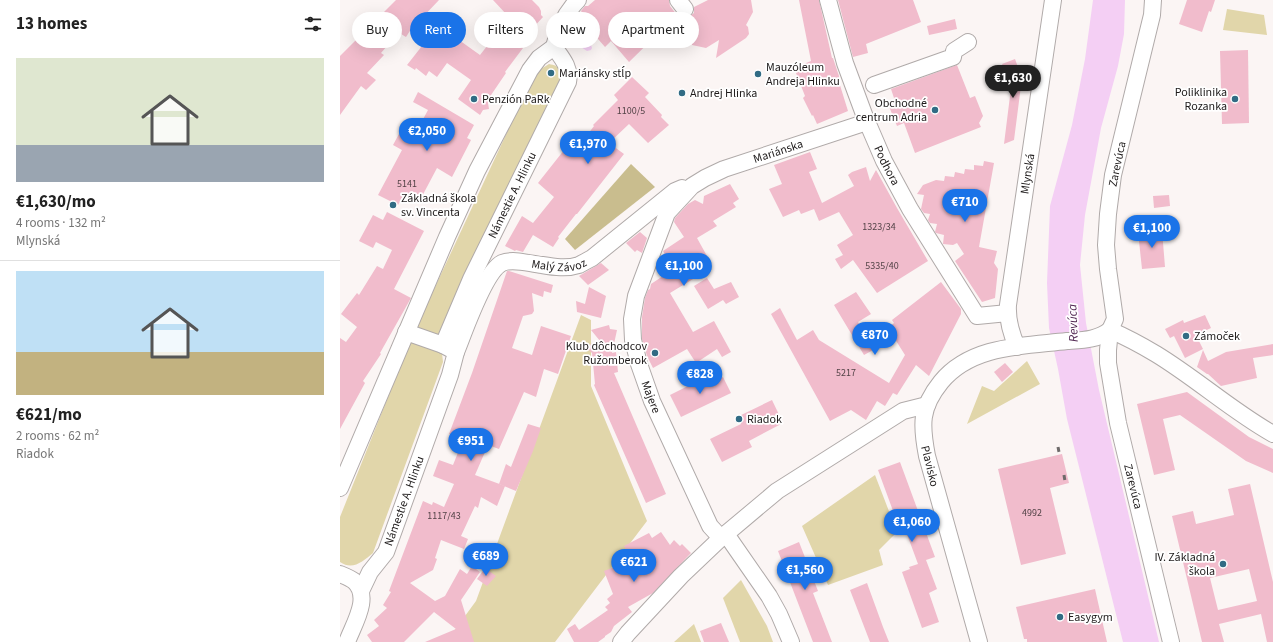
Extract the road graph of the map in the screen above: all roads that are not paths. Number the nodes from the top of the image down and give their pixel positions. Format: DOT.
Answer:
graph roads {
  1 [pos="578,0"];
  2 [pos="828,0"];
  3 [pos="1053,0"];
  4 [pos="1153,0"];
  5 [pos="568,12"];
  6 [pos="968,42"];
  7 [pos="553,48"];
  8 [pos="555,48"];
  9 [pos="866,88"];
  10 [pos="867,122"];
  11 [pos="692,186"];
  12 [pos="1008,313"];
  13 [pos="1110,330"];
  14 [pos="406,332"];
  15 [pos="1017,347"];
  16 [pos="450,349"];
  17 [pos="927,405"];
  18 [pos="1273,434"];
  19 [pos="340,488"];
  20 [pos="723,536"];
  21 [pos="340,574"];
  22 [pos="360,591"];
  23 [pos="347,642"];
  24 [pos="621,642"];
  25 [pos="791,642"];
  26 [pos="979,642"];
  27 [pos="1171,642"];
  1 -- 5 [label="street"];
  2 -- 9 [label="street, Podhora"];
  3 -- 12 [label="street, Mlynská"];
  4 -- 13 [label="street, Zarevúca"];
  6 -- 9 [label="street"];
  7 -- 14 [label="street"];
  8 -- 16 [label="street, Námestie A. Hlinku"];
  9 -- 10 [label="street, Podhora"];
  10 -- 11 [label="street, Mariánska"];
  10 -- 12 [label="street, Podhora"];
  11 -- 16 [label="street, Malý Závoz"];
  11 -- 20 [label="street, Majere"];
  12 -- 15 [label="street, Mlynská"];
  13 -- 15 [label="street"];
  13 -- 18 [label="street"];
  13 -- 27 [label="street, Zarevúca"];
  14 -- 16 [label="street"];
  14 -- 19 [label="street"];
  15 -- 17 [label="street"];
  16 -- 22 [label="street, Námestie A. Hlinku"];
  17 -- 20 [label="street"];
  17 -- 26 [label="street, Plavisko"];
  20 -- 24 [label="street"];
  20 -- 25 [label="street, Majere"];
  21 -- 22 [label="street"];
  22 -- 23 [label="street, Námestie A. Hlinku"];
}
